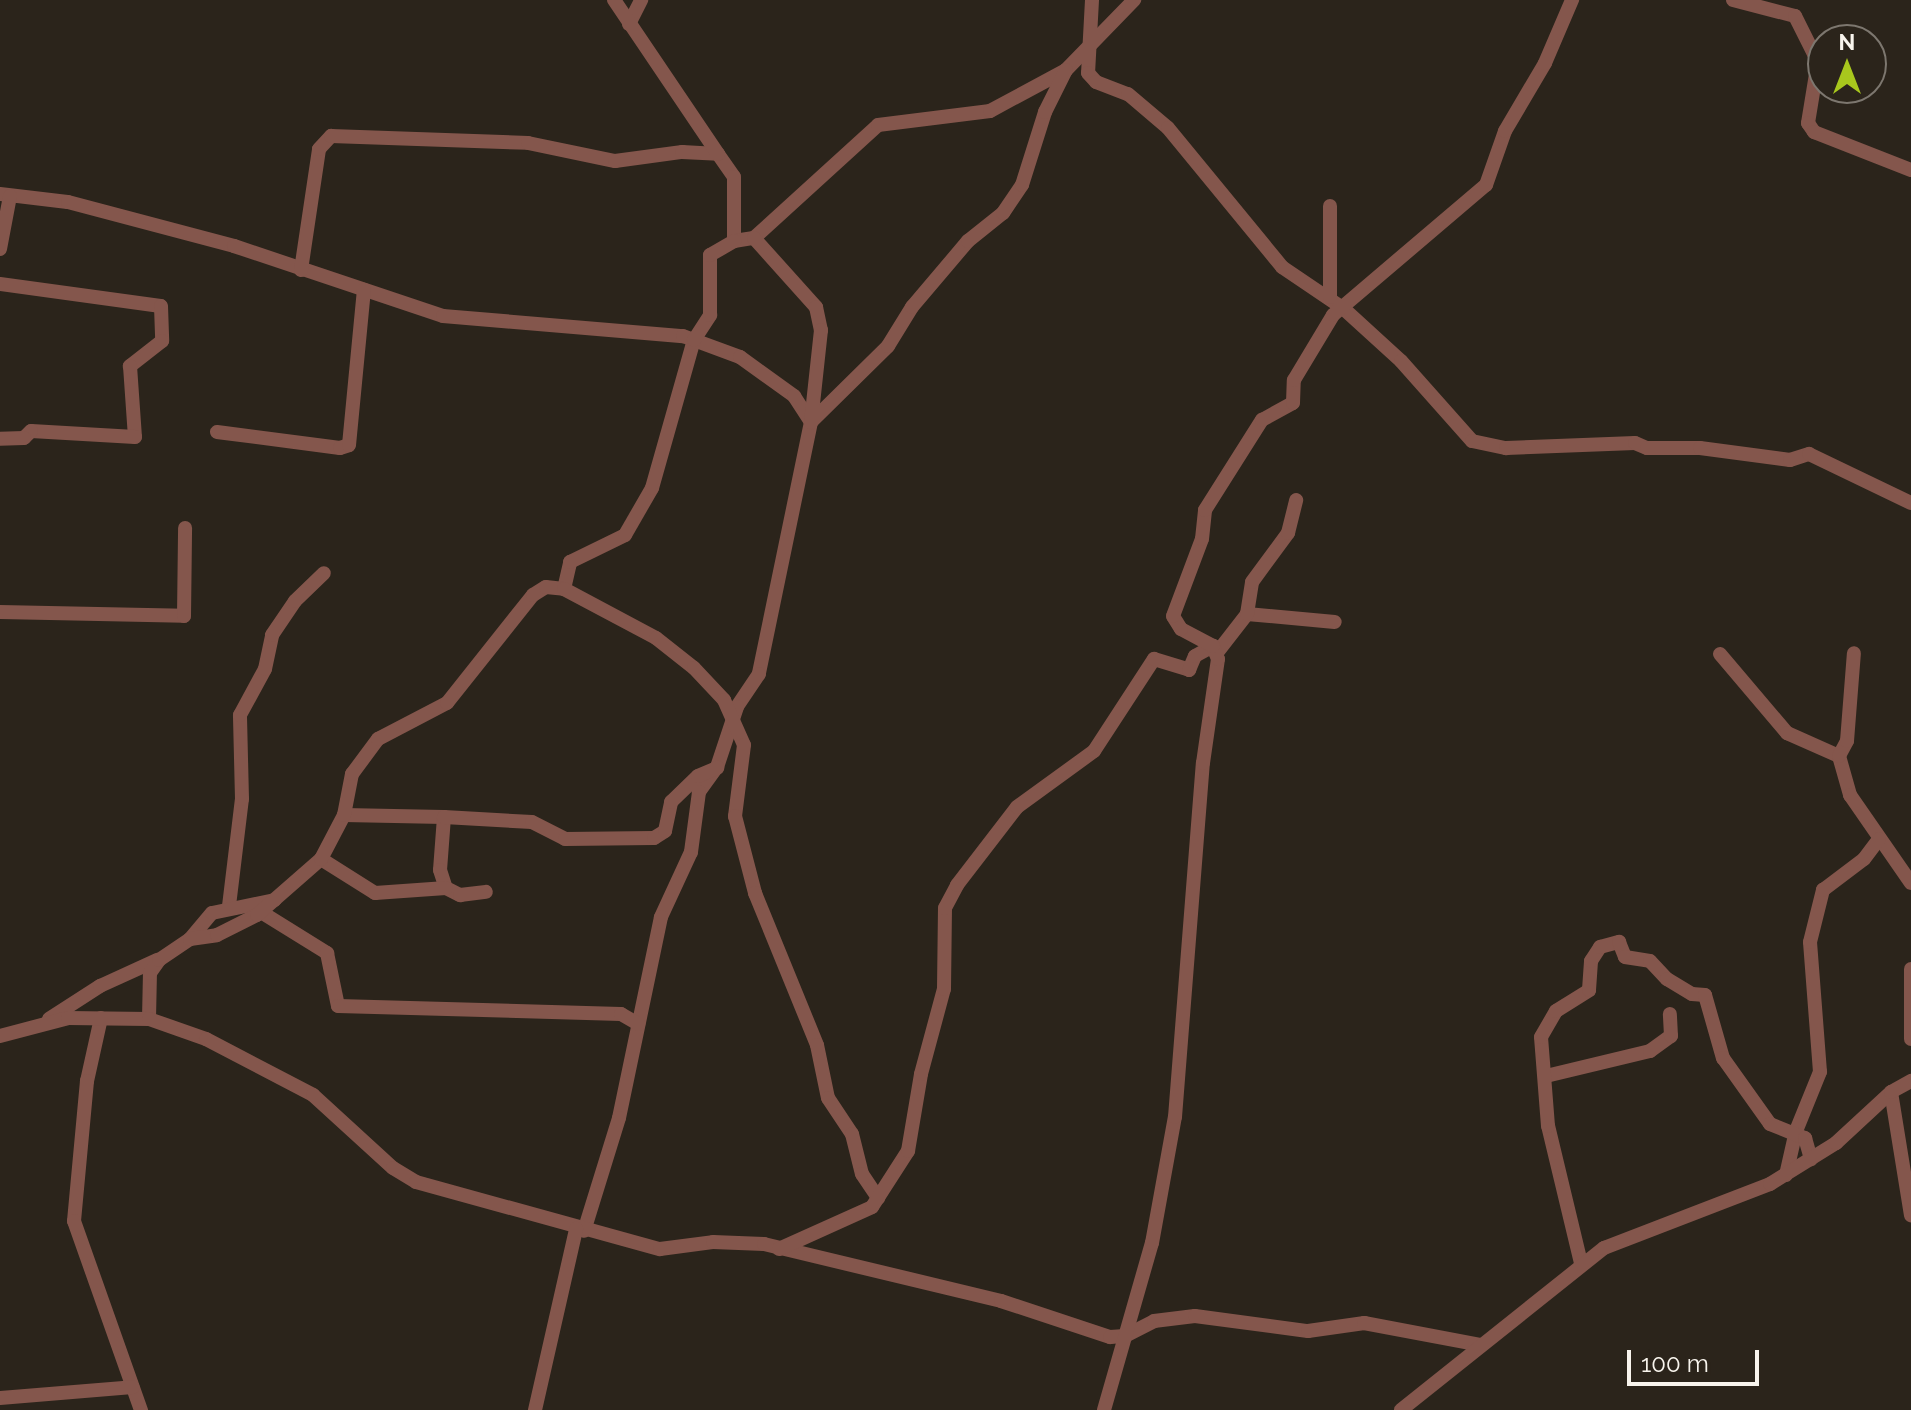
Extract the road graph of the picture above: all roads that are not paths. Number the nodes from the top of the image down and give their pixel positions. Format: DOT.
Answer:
graph roads {
  1 [pos="614,0"];
  2 [pos="641,0"];
  3 [pos="1092,0"];
  4 [pos="1134,0"];
  5 [pos="1572,0"];
  6 [pos="1733,0"];
  7 [pos="629,24"];
  8 [pos="1087,52"];
  9 [pos="1066,70"];
  10 [pos="718,154"];
  11 [pos="1911,170"];
  12 [pos="5,195"];
  13 [pos="1330,206"];
  14 [pos="754,238"];
  15 [pos="734,241"];
  16 [pos="0,249"];
  17 [pos="301,270"];
  18 [pos="0,284"];
  19 [pos="364,290"];
  20 [pos="1330,297"];
  21 [pos="1344,309"];
  22 [pos="694,340"];
  23 [pos="811,422"];
  24 [pos="217,432"];
  25 [pos="0,439"];
  26 [pos="1296,500"];
  27 [pos="1911,503"];
  28 [pos="185,528"];
  29 [pos="324,573"];
  30 [pos="564,589"];
  31 [pos="0,612"];
  32 [pos="1247,614"];
  33 [pos="1335,622"];
  34 [pos="1214,650"];
  35 [pos="1854,653"];
  36 [pos="1720,654"];
  37 [pos="732,719"];
  38 [pos="1839,756"];
  39 [pos="717,767"];
  40 [pos="344,815"];
  41 [pos="444,817"];
  42 [pos="1879,839"];
  43 [pos="321,859"];
  44 [pos="1911,883"];
  45 [pos="446,888"];
  46 [pos="486,892"];
  47 [pos="275,900"];
  48 [pos="229,906"];
  49 [pos="261,912"];
  50 [pos="190,939"];
  51 [pos="159,960"];
  52 [pos="1911,969"];
  53 [pos="1670,1014"];
  54 [pos="101,1018"];
  55 [pos="149,1019"];
  56 [pos="42,1024"];
  57 [pos="638,1024"];
  58 [pos="0,1035"];
  59 [pos="1911,1039"];
  60 [pos="1546,1076"];
  61 [pos="1910,1078"];
  62 [pos="1891,1092"];
  63 [pos="1796,1131"];
  64 [pos="1811,1159"];
  65 [pos="1786,1175"];
  66 [pos="878,1198"];
  67 [pos="1911,1215"];
  68 [pos="580,1230"];
  69 [pos="779,1249"];
  70 [pos="1581,1263"];
  71 [pos="1125,1336"];
  72 [pos="1480,1345"];
  73 [pos="133,1387"];
  74 [pos="0,1398"];
  75 [pos="141,1410"];
  76 [pos="535,1410"];
  77 [pos="1104,1410"];
  78 [pos="1401,1410"];
  1 -- 7 [label="street"];
  2 -- 7 [label="street"];
  3 -- 8 [label="street"];
  4 -- 8 [label="street"];
  5 -- 21 [label="street"];
  6 -- 11 [label="street"];
  7 -- 10 [label="street"];
  8 -- 9 [label="street"];
  8 -- 20 [label="street"];
  9 -- 14 [label="street"];
  9 -- 23 [label="street"];
  10 -- 15 [label="street"];
  10 -- 17 [label="street"];
  12 -- 16 [label="street"];
  12 -- 17 [label="street"];
  13 -- 20 [label="street"];
  14 -- 15 [label="street"];
  14 -- 23 [label="street"];
  15 -- 22 [label="street"];
  17 -- 19 [label="street"];
  18 -- 25 [label="street"];
  19 -- 22 [label="street"];
  19 -- 24 [label="street"];
  20 -- 21 [label="street"];
  21 -- 27 [label="street"];
  21 -- 34 [label="street"];
  22 -- 23 [label="street"];
  22 -- 30 [label="street"];
  23 -- 37 [label="street"];
  26 -- 32 [label="street"];
  28 -- 31 [label="street"];
  29 -- 48 [label="street"];
  30 -- 37 [label="street"];
  30 -- 40 [label="street"];
  32 -- 33 [label="street"];
  32 -- 34 [label="street"];
  34 -- 66 [label="street"];
  34 -- 71 [label="street"];
  35 -- 38 [label="street"];
  36 -- 38 [label="street"];
  37 -- 39 [label="street"];
  37 -- 66 [label="street"];
  38 -- 42 [label="street"];
  39 -- 41 [label="street"];
  39 -- 57 [label="street"];
  40 -- 41 [label="street"];
  40 -- 43 [label="street"];
  41 -- 45 [label="street"];
  42 -- 44 [label="street"];
  42 -- 63 [label="street"];
  43 -- 45 [label="street"];
  43 -- 47 [label="street"];
  45 -- 46 [label="street"];
  47 -- 48 [label="street"];
  47 -- 49 [label="street"];
  48 -- 50 [label="street"];
  49 -- 50 [label="street"];
  49 -- 57 [label="street"];
  50 -- 51 [label="street"];
  51 -- 55 [label="street"];
  51 -- 56 [label="street"];
  52 -- 59 [label="street"];
  53 -- 60 [label="street"];
  54 -- 55 [label="street"];
  54 -- 56 [label="street"];
  54 -- 73 [label="street"];
  55 -- 68 [label="street"];
  56 -- 58 [label="street"];
  57 -- 68 [label="street"];
  60 -- 63 [label="street"];
  60 -- 70 [label="street"];
  61 -- 62 [label="street"];
  62 -- 64 [label="street"];
  62 -- 67 [label="street"];
  63 -- 64 [label="street"];
  63 -- 65 [label="street"];
  64 -- 65 [label="street"];
  65 -- 70 [label="street"];
  66 -- 69 [label="street"];
  68 -- 69 [label="street"];
  68 -- 76 [label="street"];
  69 -- 71 [label="street"];
  70 -- 72 [label="street"];
  71 -- 72 [label="street"];
  71 -- 77 [label="street"];
  72 -- 78 [label="street"];
  73 -- 74 [label="street"];
  73 -- 75 [label="street"];
}
